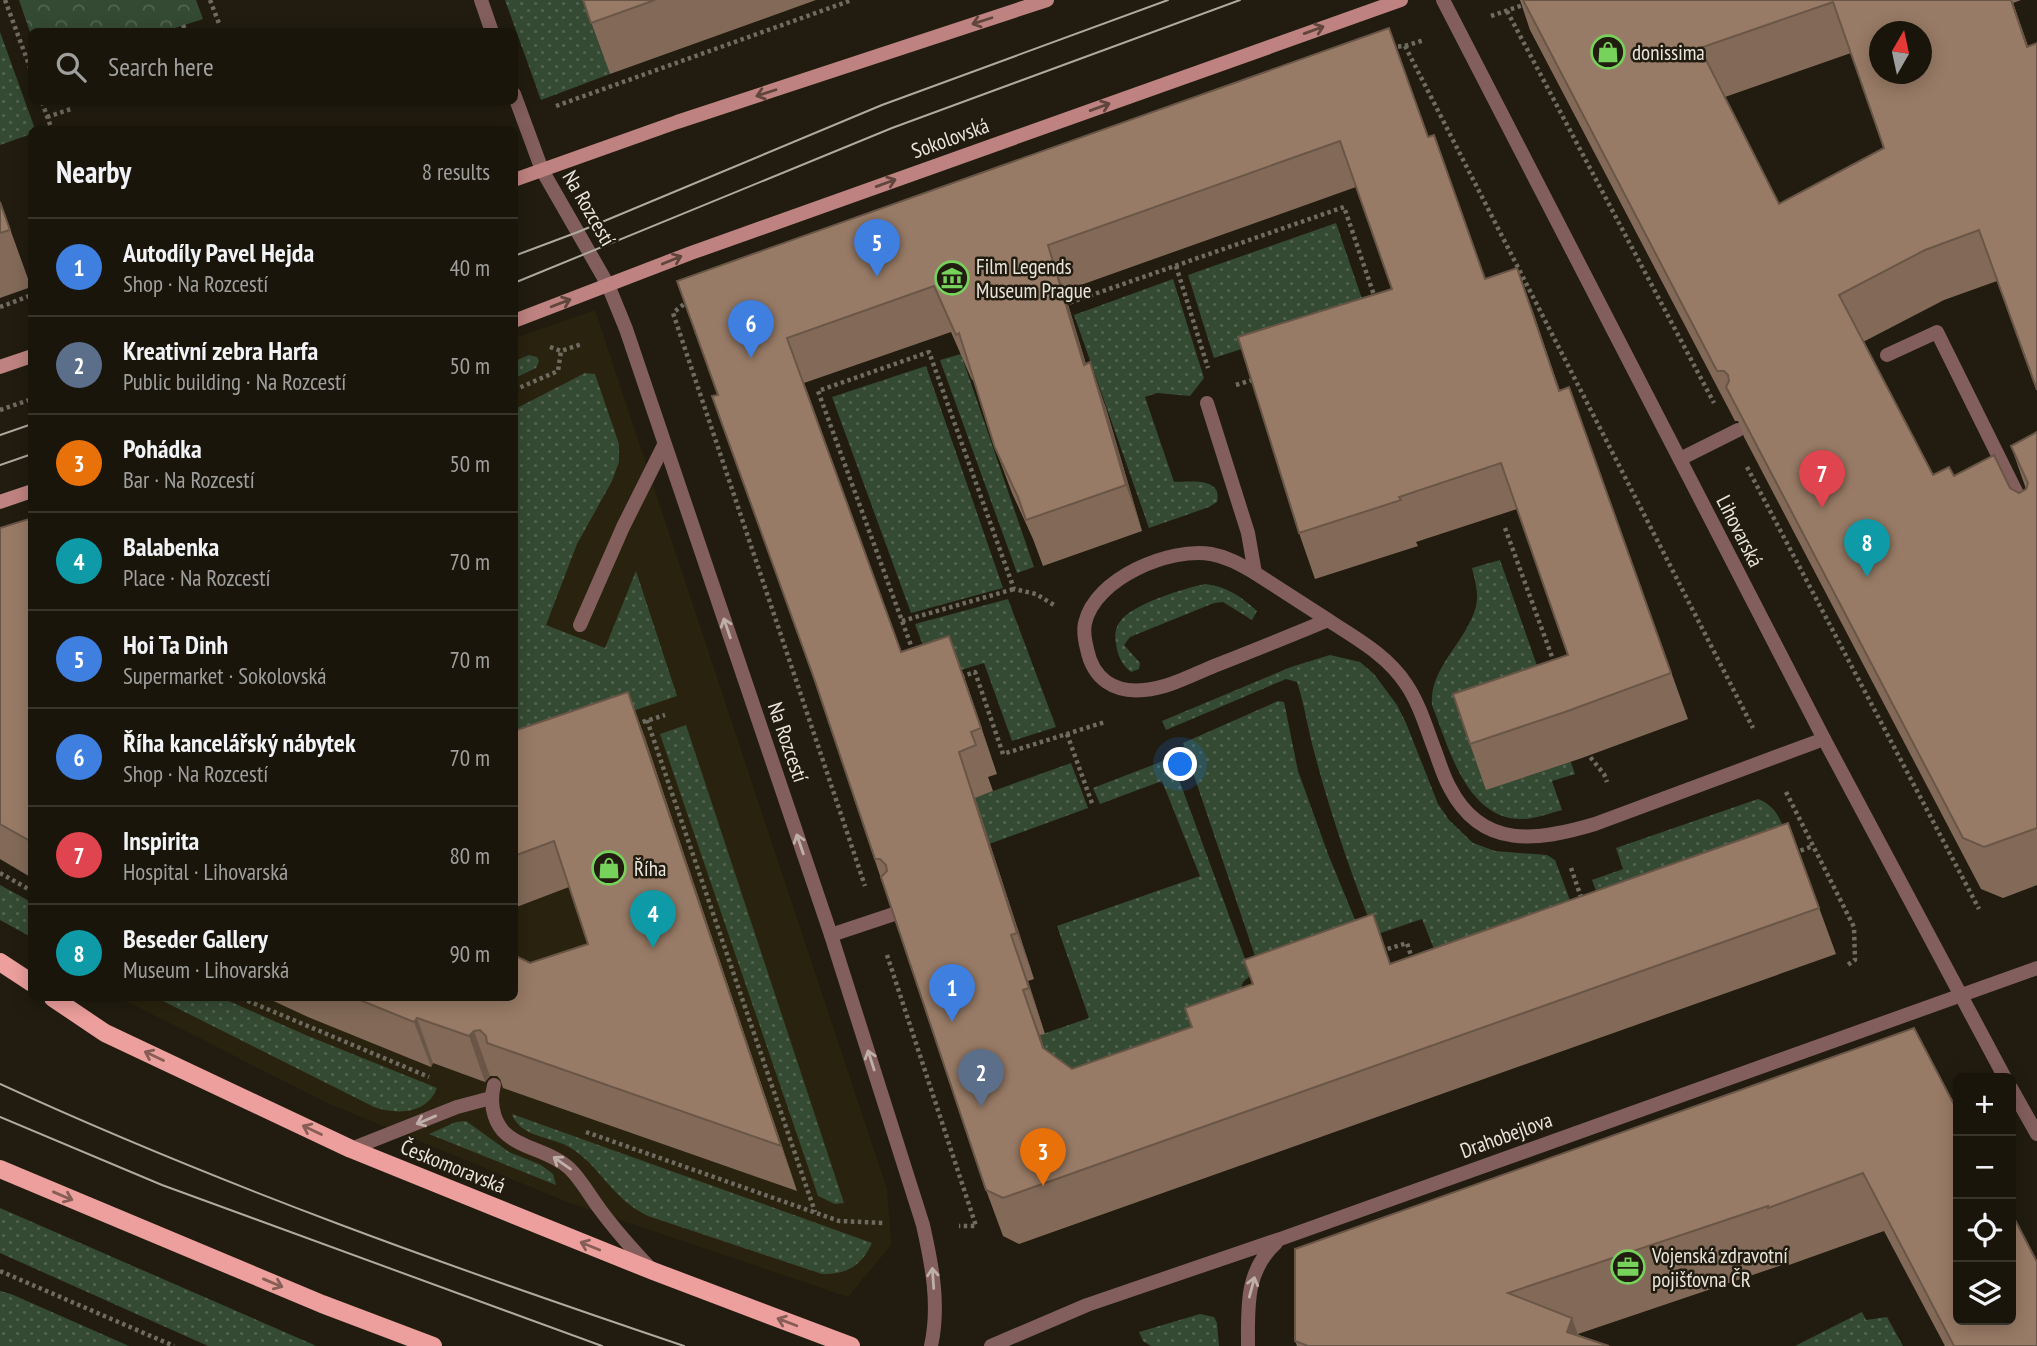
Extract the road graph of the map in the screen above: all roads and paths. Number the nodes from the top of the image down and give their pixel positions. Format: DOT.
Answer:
graph roads {
  1 [pos="5,0"];
  2 [pos="210,0"];
  3 [pos="481,0"];
  4 [pos="852,0"];
  5 [pos="1047,0"];
  6 [pos="1401,0"];
  7 [pos="1443,0"];
  8 [pos="1528,4"];
  9 [pos="1507,11"];
  10 [pos="183,25"];
  11 [pos="220,26"];
  12 [pos="184,28"];
  13 [pos="491,28"];
  14 [pos="1384,47"];
  15 [pos="28,62"];
  16 [pos="518,104"];
  17 [pos="43,105"];
  18 [pos="71,109"];
  19 [pos="47,117"];
  20 [pos="523,117"];
  21 [pos="50,126"];
  22 [pos="542,170"];
  23 [pos="518,179"];
  24 [pos="1176,266"];
  25 [pos="608,285"];
  26 [pos="28,296"];
  27 [pos="697,297"];
  28 [pos="1060,306"];
  29 [pos="0,307"];
  30 [pos="1379,310"];
  31 [pos="518,319"];
  32 [pos="561,351"];
  33 [pos="1887,355"];
  34 [pos="28,357"];
  35 [pos="0,367"];
  36 [pos="1260,377"];
  37 [pos="518,388"];
  38 [pos="1211,397"];
  39 [pos="28,400"];
  40 [pos="0,410"];
  41 [pos="1738,430"];
  42 [pos="664,445"];
  43 [pos="1680,459"];
  44 [pos="28,492"];
  45 [pos="0,502"];
  46 [pos="1506,528"];
  47 [pos="2037,534"];
  48 [pos="1255,573"];
  49 [pos="1014,589"];
  50 [pos="1328,620"];
  51 [pos="902,621"];
  52 [pos="1085,624"];
  53 [pos="580,625"];
  54 [pos="914,654"];
  55 [pos="1556,667"];
  56 [pos="953,680"];
  57 [pos="1127,691"];
  58 [pos="665,715"];
  59 [pos="647,720"];
  60 [pos="635,725"];
  61 [pos="1067,734"];
  62 [pos="1824,739"];
  63 [pos="1583,743"];
  64 [pos="1769,760"];
  65 [pos="1093,806"];
  66 [pos="1619,815"];
  67 [pos="1558,835"];
  68 [pos="1813,846"];
  69 [pos="1787,855"];
  70 [pos="0,873"];
  71 [pos="28,889"];
  72 [pos="1587,912"];
  73 [pos="894,914"];
  74 [pos="876,920"];
  75 [pos="831,935"];
  76 [pos="1376,953"];
  77 [pos="0,962"];
  78 [pos="1414,964"];
  79 [pos="1846,965"];
  80 [pos="2037,968"];
  81 [pos="28,980"];
  82 [pos="1960,995"];
  83 [pos="57,1001"];
  84 [pos="248,1001"];
  85 [pos="2002,1073"];
  86 [pos="492,1092"];
  87 [pos="2016,1097"];
  88 [pos="581,1130"];
  89 [pos="2037,1134"];
  90 [pos="351,1149"];
  91 [pos="0,1169"];
  92 [pos="815,1212"];
  93 [pos="923,1225"];
  94 [pos="1283,1238"];
  95 [pos="0,1271"];
  96 [pos="653,1271"];
  97 [pos="174,1346"];
  98 [pos="433,1346"];
  99 [pos="851,1346"];
  100 [pos="931,1346"];
  101 [pos="991,1346"];
  102 [pos="1248,1346"];
  1 -- 15 [label="path"];
  2 -- 11 [label="path"];
  3 -- 13 [label="street"];
  4 -- 20 [label="path"];
  5 -- 22 [label="main road, one-way"];
  25 -- 6 [label="main road, Sokolovská, one-way"];
  7 -- 43 [label="street, Lihovarská"];
  8 -- 9 [label="path"];
  10 -- 12 [label="path"];
  14 -- 64 [label="path"];
  16 -- 20 [label="street, Na Rozcestí"];
  17 -- 19 [label="path"];
  18 -- 19 [label="path"];
  19 -- 21 [label="path"];
  20 -- 22 [label="street, Na Rozcestí"];
  22 -- 23 [label="main road"];
  22 -- 25 [label="street, Na Rozcestí"];
  24 -- 28 [label="path"];
  24 -- 30 [label="path"];
  24 -- 38 [label="path"];
  31 -- 25 [label="main road, Sokolovská, one-way"];
  25 -- 42 [label="street, Na Rozcestí"];
  26 -- 29 [label="path"];
  27 -- 74 [label="path"];
  32 -- 37 [label="path"];
  33 -- 47 [label="street"];
  34 -- 35 [label="main road"];
  36 -- 38 [label="path"];
  38 -- 48 [label="street"];
  39 -- 40 [label="path"];
  41 -- 43 [label="street"];
  42 -- 53 [label="street"];
  75 -- 42 [label="street, Na Rozcestí, one-way"];
  43 -- 62 [label="street, Lihovarská"];
  44 -- 45 [label="main road"];
  46 -- 55 [label="path"];
  48 -- 50 [label="street"];
  48 -- 52 [label="street"];
  49 -- 51 [label="path"];
  49 -- 51 [label="path"];
  49 -- 52 [label="path"];
  50 -- 57 [label="street"];
  50 -- 67 [label="street"];
  51 -- 54 [label="path"];
  52 -- 57 [label="street"];
  56 -- 61 [label="path"];
  57 -- 61 [label="path"];
  58 -- 59 [label="path"];
  59 -- 60 [label="path"];
  59 -- 92 [label="path"];
  61 -- 65 [label="path"];
  62 -- 64 [label="street"];
  62 -- 82 [label="street, Lihovarská"];
  63 -- 66 [label="path"];
  64 -- 66 [label="street"];
  64 -- 68 [label="path"];
  66 -- 67 [label="street"];
  67 -- 72 [label="path"];
  68 -- 69 [label="path"];
  68 -- 79 [label="path"];
  70 -- 71 [label="path"];
  73 -- 74 [label="street"];
  74 -- 75 [label="street"];
  74 -- 93 [label="path"];
  93 -- 75 [label="street, Na Rozcestí, one-way"];
  76 -- 78 [label="path"];
  77 -- 81 [label="main road"];
  80 -- 82 [label="street, Drahobejlova"];
  82 -- 85 [label="street, Lihovarská"];
  82 -- 94 [label="street, Drahobejlova"];
  90 -- 83 [label="main road, Českomoravská, one-way"];
  84 -- 86 [label="path"];
  86 -- 90 [label="street, one-way"];
  96 -- 86 [label="street, one-way"];
  87 -- 89 [label="street"];
  88 -- 92 [label="path"];
  96 -- 90 [label="main road, Českomoravská, one-way"];
  91 -- 98 [label="main road, one-way"];
  92 -- 93 [label="path"];
  100 -- 93 [label="street, Na Rozcestí, one-way"];
  94 -- 101 [label="street, Drahobejlova"];
  102 -- 94 [label="street, one-way"];
  95 -- 97 [label="path"];
  99 -- 96 [label="main road, Českomoravská, one-way"];
}
